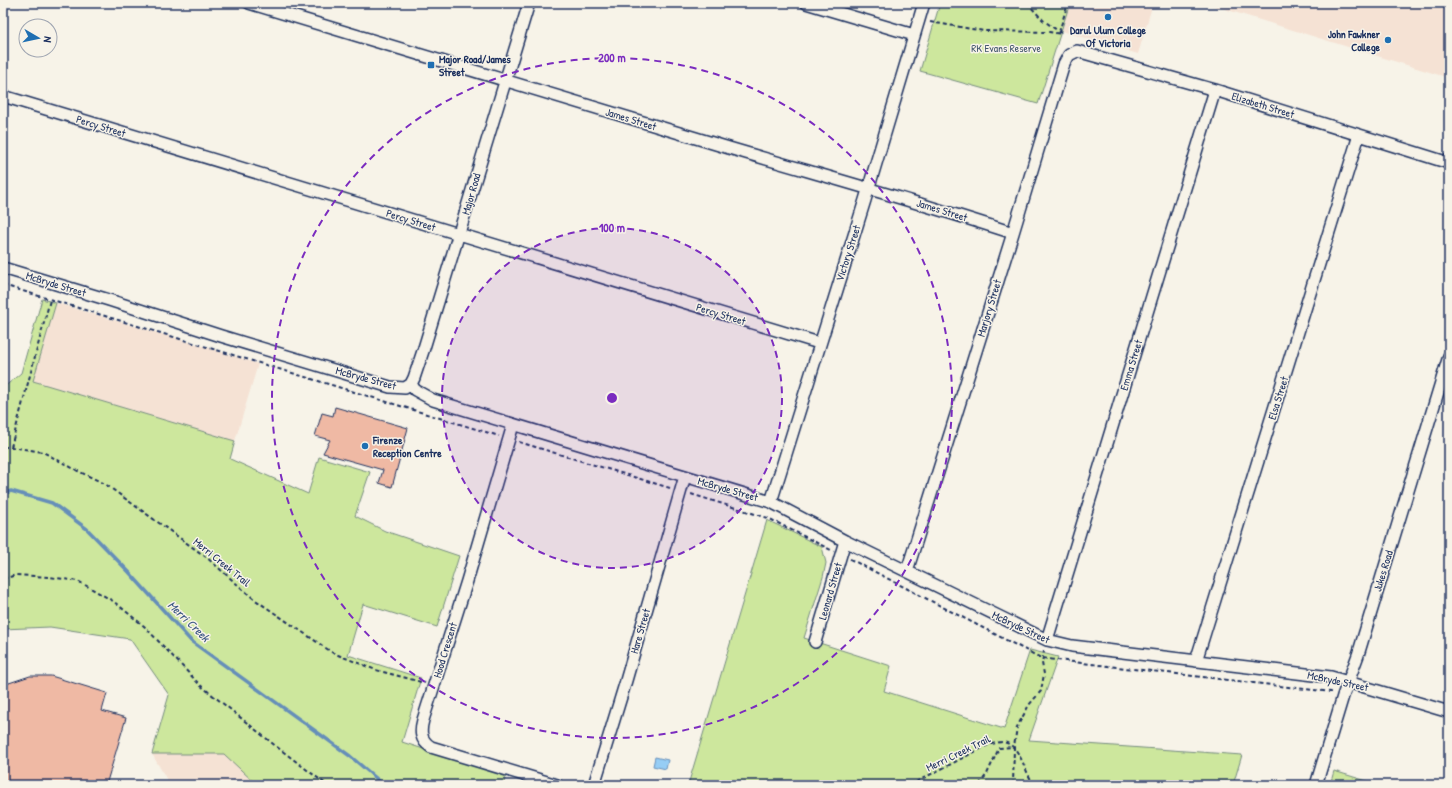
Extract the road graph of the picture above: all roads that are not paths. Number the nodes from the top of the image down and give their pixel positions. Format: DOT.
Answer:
graph roads {
  1 [pos="250,3"];
  2 [pos="529,3"];
  3 [pos="806,3"];
  4 [pos="924,3"];
  5 [pos="914,35"];
  6 [pos="1077,51"];
  7 [pos="505,81"];
  8 [pos="1215,90"];
  9 [pos="3,96"];
  10 [pos="1359,135"];
  11 [pos="1449,163"];
  12 [pos="868,189"];
  13 [pos="1013,233"];
  14 [pos="459,234"];
  15 [pos="3,268"];
  16 [pos="819,343"];
  17 [pos="1449,356"];
  18 [pos="411,384"];
  19 [pos="513,425"];
  20 [pos="684,476"];
  21 [pos="771,502"];
  22 [pos="845,541"];
  23 [pos="908,571"];
  24 [pos="1048,640"];
  25 [pos="815,642"];
  26 [pos="1196,661"];
  27 [pos="1348,682"];
  28 [pos="1449,712"];
  29 [pos="557,785"];
  30 [pos="594,785"];
  31 [pos="1316,785"];
  1 -- 7 [label="street, James Street"];
  2 -- 7 [label="street, Major Road"];
  3 -- 5 [label="street"];
  4 -- 5 [label="street, Victory Street"];
  5 -- 12 [label="street, Victory Street"];
  6 -- 8 [label="street, Elizabeth Street"];
  6 -- 13 [label="street, Marjory Street"];
  7 -- 12 [label="street, James Street"];
  7 -- 14 [label="street, Major Road"];
  8 -- 10 [label="street, Elizabeth Street"];
  8 -- 24 [label="street, Emma Street"];
  9 -- 14 [label="street, Percy Street"];
  10 -- 11 [label="street, Elizabeth Street"];
  10 -- 26 [label="street, Elsa Street"];
  12 -- 13 [label="street, James Street"];
  12 -- 16 [label="street, Victory Street"];
  13 -- 23 [label="street, Marjory Street"];
  14 -- 16 [label="street, Percy Street"];
  14 -- 18 [label="street, Major Road"];
  15 -- 18 [label="street, McBryde Street"];
  16 -- 21 [label="street, Victory Street"];
  17 -- 27 [label="street, Jukes Road"];
  18 -- 19 [label="street, McBryde Street"];
  19 -- 20 [label="street, McBryde Street"];
  19 -- 29 [label="street, Hood Crescent"];
  20 -- 21 [label="street, McBryde Street"];
  20 -- 30 [label="street, Hare Street"];
  21 -- 22 [label="street, McBryde Street"];
  22 -- 23 [label="street, McBryde Street"];
  22 -- 25 [label="street, Leonard Street"];
  23 -- 24 [label="street, McBryde Street"];
  24 -- 26 [label="street, McBryde Street"];
  26 -- 27 [label="street, McBryde Street"];
  27 -- 28 [label="street, McBryde Street"];
  27 -- 31 [label="street, Jukes Road"];
}
